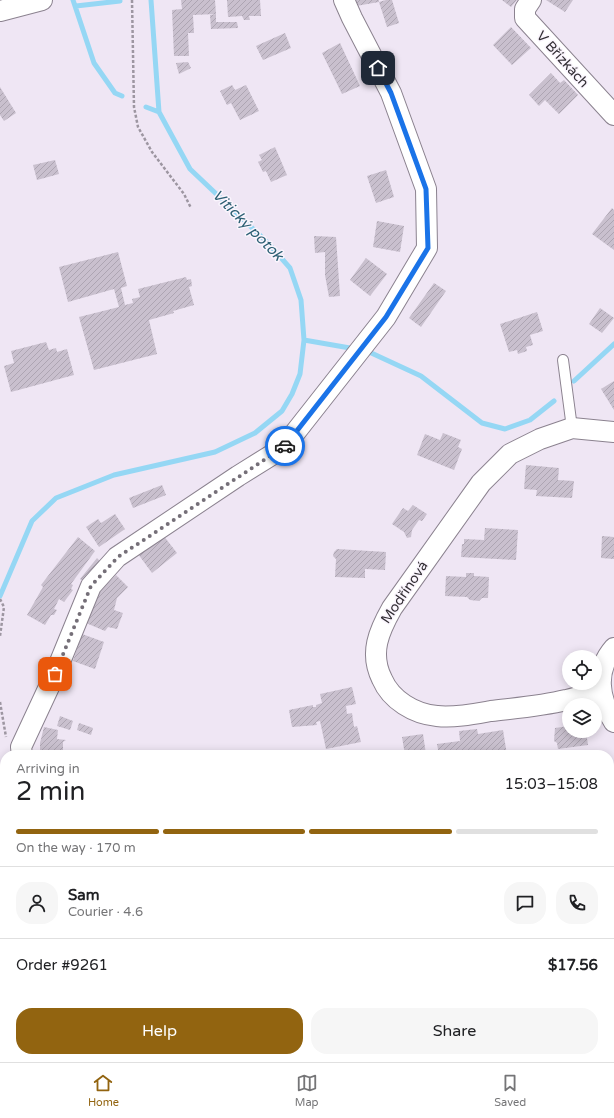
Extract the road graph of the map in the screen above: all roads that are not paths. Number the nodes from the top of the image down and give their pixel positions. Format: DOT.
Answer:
graph roads {
  1 [pos="42,0"];
  2 [pos="344,0"];
  3 [pos="531,0"];
  4 [pos="0,11"];
  5 [pos="614,115"];
  6 [pos="563,360"];
  7 [pos="572,428"];
  8 [pos="614,432"];
  9 [pos="614,648"];
  10 [pos="602,670"];
  11 [pos="597,690"];
  12 [pos="600,690"];
  13 [pos="614,722"];
  14 [pos="22,750"];
  1 -- 4 [label="street"];
  2 -- 14 [label="street"];
  3 -- 5 [label="street, V Břízkách"];
  6 -- 7 [label="lane"];
  7 -- 8 [label="street, Modřínová"];
  7 -- 11 [label="street, Modřínová"];
  9 -- 10 [label="street"];
  12 -- 13 [label="street"];
}
